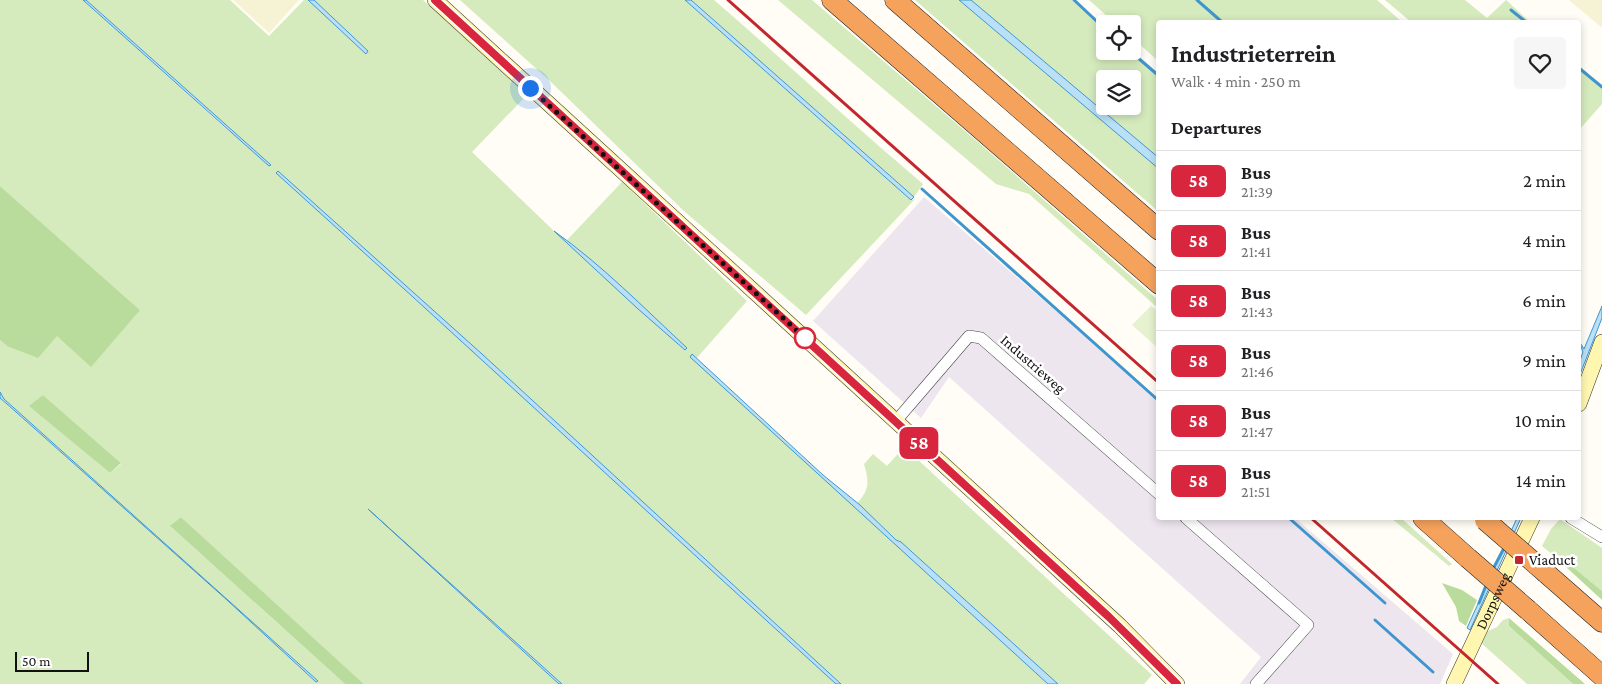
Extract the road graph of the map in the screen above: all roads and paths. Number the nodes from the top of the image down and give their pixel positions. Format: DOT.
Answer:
graph roads {
  1 [pos="435,0"];
  2 [pos="832,0"];
  3 [pos="895,0"];
  4 [pos="1156,227"];
  5 [pos="1156,281"];
  6 [pos="1602,342"];
  7 [pos="1581,399"];
  8 [pos="896,421"];
  9 [pos="1156,491"];
  10 [pos="1188,520"];
  11 [pos="1425,520"];
  12 [pos="1485,520"];
  13 [pos="1531,520"];
  14 [pos="1574,520"];
  15 [pos="1602,537"];
  16 [pos="1602,622"];
  17 [pos="1602,676"];
  18 [pos="1177,684"];
  19 [pos="1256,684"];
  20 [pos="1454,684"];
  1 -- 8 [label="main road"];
  2 -- 5 [label="highway"];
  3 -- 4 [label="highway"];
  6 -- 7 [label="main road"];
  8 -- 9 [label="street, Industrieweg"];
  8 -- 18 [label="main road"];
  10 -- 19 [label="street"];
  11 -- 17 [label="highway, bridge"];
  12 -- 16 [label="highway, bridge"];
  13 -- 20 [label="main road, Dorpsweg"];
  14 -- 15 [label="street"];
}
